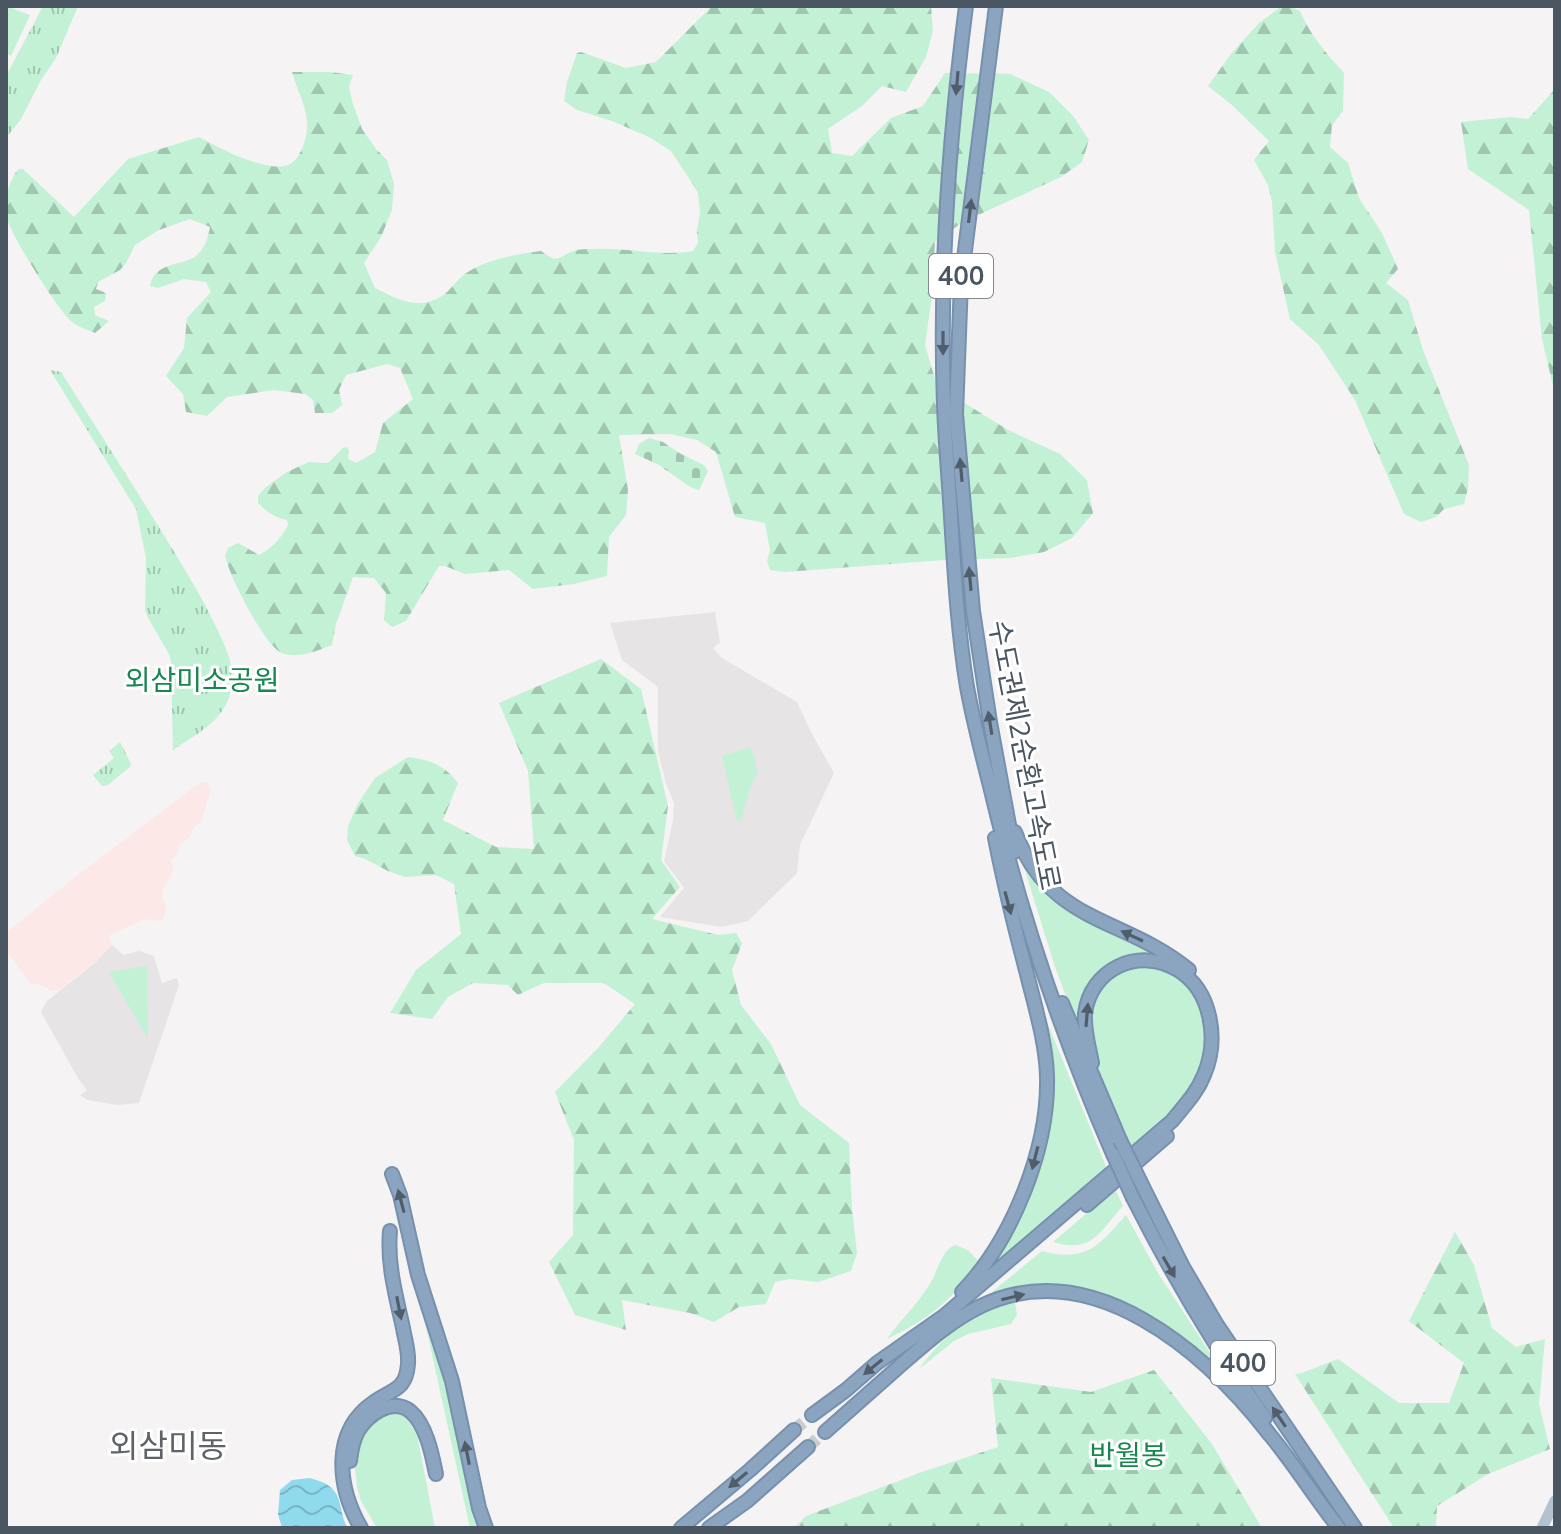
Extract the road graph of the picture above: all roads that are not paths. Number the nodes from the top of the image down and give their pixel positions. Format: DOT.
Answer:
graph roads {
  1 [pos="966,6"];
  2 [pos="996,6"];
  3 [pos="960,634"];
  4 [pos="1003,800"];
  5 [pos="1098,1091"];
  6 [pos="392,1174"];
  7 [pos="390,1231"];
  8 [pos="939,1325"];
  9 [pos="812,1415"];
  10 [pos="794,1430"];
  11 [pos="825,1432"];
  12 [pos="808,1447"];
  13 [pos="436,1474"];
  14 [pos="1555,1501"];
  15 [pos="361,1528"];
  16 [pos="370,1528"];
  17 [pos="486,1528"];
  18 [pos="681,1528"];
  19 [pos="709,1528"];
  20 [pos="1341,1528"];
  21 [pos="1355,1528"];
  22 [pos="1542,1528"];
  1 -- 3 [label="highway, 수도권제2순환고속도로 / 400, one-way"];
  4 -- 2 [label="highway, 수도권제2순환고속도로 / 400, one-way"];
  3 -- 8 [label="highway, one-way"];
  3 -- 20 [label="highway, 수도권제2순환고속도로 / 400, one-way, bridge"];
  4 -- 5 [label="highway, 수도권제2순환고속도로 / 400"];
  8 -- 4 [label="highway, one-way"];
  5 -- 8 [label="highway, one-way"];
  21 -- 5 [label="highway, 수도권제2순환고속도로 / 400, one-way, bridge"];
  17 -- 6 [label="highway, one-way"];
  7 -- 15 [label="highway, one-way"];
  8 -- 9 [label="highway, one-way"];
  8 -- 11 [label="highway"];
  8 -- 20 [label="highway, one-way"];
  10 -- 18 [label="highway, one-way"];
  12 -- 19 [label="highway"];
  13 -- 16 [label="highway"];
  14 -- 22 [label="main road"];
}
